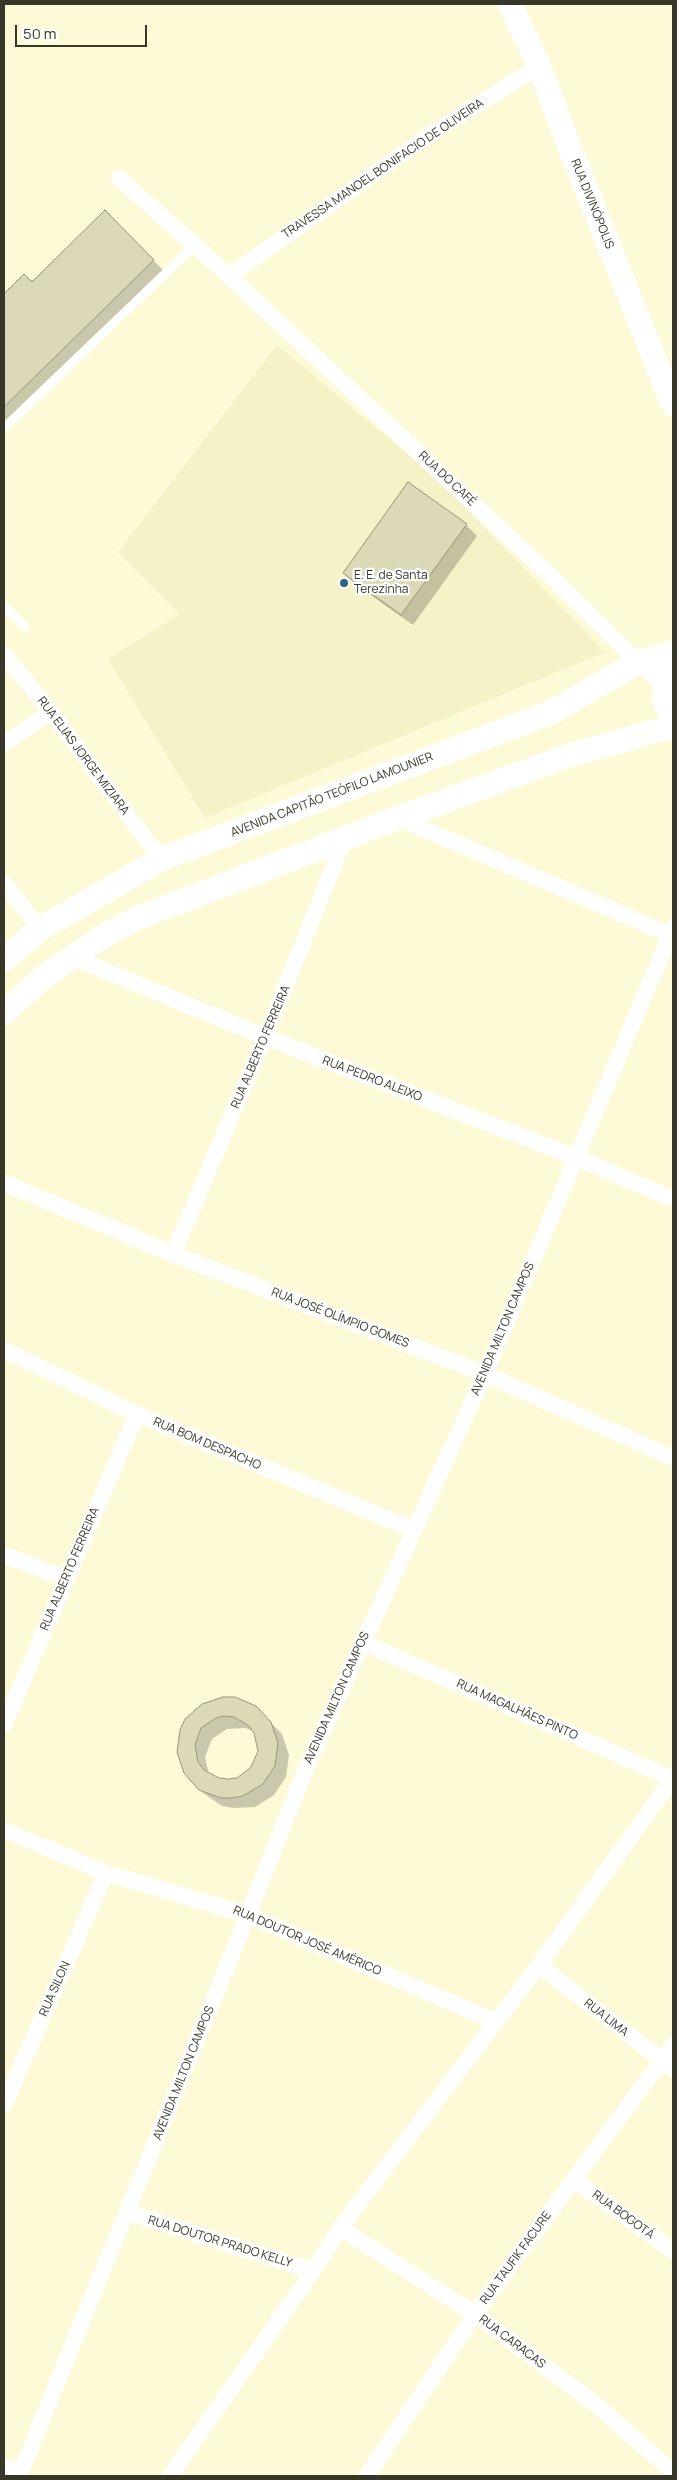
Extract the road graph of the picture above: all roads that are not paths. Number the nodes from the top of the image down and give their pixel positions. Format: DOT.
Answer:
graph roads {
  1 [pos="510,4"];
  2 [pos="539,66"];
  3 [pos="119,178"];
  4 [pos="195,245"];
  5 [pos="229,276"];
  6 [pos="673,405"];
  7 [pos="4,428"];
  8 [pos="4,606"];
  9 [pos="25,626"];
  10 [pos="4,654"];
  11 [pos="673,654"];
  12 [pos="638,662"];
  13 [pos="664,684"];
  14 [pos="51,712"];
  15 [pos="673,718"];
  16 [pos="673,726"];
  17 [pos="4,744"];
  18 [pos="398,818"];
  19 [pos="346,838"];
  20 [pos="161,859"];
  21 [pos="4,883"];
  22 [pos="40,929"];
  23 [pos="672,933"];
  24 [pos="72,957"];
  25 [pos="4,960"];
  26 [pos="6,1004"];
  27 [pos="265,1037"];
  28 [pos="575,1157"];
  29 [pos="4,1183"];
  30 [pos="673,1199"];
  31 [pos="173,1254"];
  32 [pos="4,1350"];
  33 [pos="485,1374"];
  34 [pos="136,1414"];
  35 [pos="673,1458"];
  36 [pos="414,1530"];
  37 [pos="4,1555"];
  38 [pos="65,1578"];
  39 [pos="362,1642"];
  40 [pos="4,1725"];
  41 [pos="673,1778"];
  42 [pos="4,1830"];
  43 [pos="106,1873"];
  44 [pos="248,1915"];
  45 [pos="539,1965"];
  46 [pos="494,2021"];
  47 [pos="673,2045"];
  48 [pos="668,2065"];
  49 [pos="4,2105"];
  50 [pos="573,2179"];
  51 [pos="127,2212"];
  52 [pos="340,2228"];
  53 [pos="673,2251"];
  54 [pos="313,2271"];
  55 [pos="475,2314"];
  56 [pos="4,2467"];
  57 [pos="673,2472"];
  58 [pos="19,2475"];
  59 [pos="170,2476"];
  60 [pos="367,2476"];
  1 -- 2 [label="main road, RUA DIVINÓPOLIS"];
  2 -- 5 [label="street, TRAVESSA MANOEL BONIFACIO DE OLIVEIRA"];
  2 -- 6 [label="main road, RUA DIVINÓPOLIS"];
  3 -- 4 [label="street, RUA DO CAFÉ"];
  4 -- 5 [label="street, RUA DO CAFÉ"];
  4 -- 7 [label="lane"];
  5 -- 12 [label="street, RUA DO CAFÉ"];
  8 -- 9 [label="lane"];
  10 -- 14 [label="street, RUA ELIAS JORGE MIZIARA"];
  11 -- 12 [label="main road, AVENIDA CAPITÃO TEÓFILO LAMOUNIER"];
  11 -- 13 [label="main road"];
  12 -- 13 [label="street, RUA DO CAFÉ"];
  12 -- 20 [label="main road, AVENIDA CAPITÃO TEÓFILO LAMOUNIER"];
  13 -- 15 [label="main road"];
  14 -- 17 [label="street"];
  14 -- 20 [label="street, RUA ELIAS JORGE MIZIARA"];
  16 -- 18 [label="main road"];
  18 -- 19 [label="main road"];
  18 -- 23 [label="street"];
  19 -- 24 [label="main road"];
  19 -- 27 [label="street, RUA ALBERTO FERREIRA"];
  20 -- 22 [label="main road, AVENIDA CAPITÃO TEÓFILO LAMOUNIER"];
  21 -- 22 [label="street"];
  22 -- 25 [label="main road, AVENIDA CAPITÃO TEÓFILO LAMOUNIER"];
  23 -- 28 [label="street, AVENIDA MILTON CAMPOS"];
  24 -- 26 [label="main road"];
  24 -- 27 [label="street, RUA PEDRO ALEIXO"];
  27 -- 28 [label="street, RUA PEDRO ALEIXO"];
  27 -- 31 [label="street, RUA ALBERTO FERREIRA"];
  28 -- 30 [label="street, RUA PEDRO ALEIXO"];
  28 -- 33 [label="street, AVENIDA MILTON CAMPOS"];
  29 -- 31 [label="street, RUA JOSÉ OLÍMPIO GOMES"];
  31 -- 33 [label="street, RUA JOSÉ OLÍMPIO GOMES"];
  32 -- 34 [label="street, RUA BOM DESPACHO"];
  33 -- 35 [label="street, RUA JOSÉ OLÍMPIO GOMES"];
  33 -- 36 [label="street, AVENIDA MILTON CAMPOS"];
  34 -- 36 [label="street, RUA BOM DESPACHO"];
  34 -- 38 [label="street, RUA ALBERTO FERREIRA"];
  36 -- 39 [label="street, AVENIDA MILTON CAMPOS"];
  37 -- 38 [label="street"];
  38 -- 40 [label="street, RUA ALBERTO FERREIRA"];
  39 -- 41 [label="street, RUA MAGALHÃES PINTO"];
  39 -- 44 [label="street, AVENIDA MILTON CAMPOS"];
  41 -- 45 [label="street"];
  42 -- 43 [label="street, RUA DOUTOR JOSÉ AMÉRICO"];
  43 -- 44 [label="street, RUA DOUTOR JOSÉ AMÉRICO"];
  43 -- 49 [label="street, RUA SILON"];
  44 -- 46 [label="street, RUA DOUTOR JOSÉ AMÉRICO"];
  44 -- 51 [label="street, AVENIDA MILTON CAMPOS"];
  45 -- 46 [label="street"];
  45 -- 48 [label="street, RUA LIMA"];
  46 -- 52 [label="street"];
  47 -- 48 [label="street, RUA TAUFIK FACURE"];
  48 -- 50 [label="street, RUA TAUFIK FACURE"];
  50 -- 53 [label="street, RUA BOGOTÁ"];
  50 -- 55 [label="street, RUA TAUFIK FACURE"];
  51 -- 54 [label="street, RUA DOUTOR PRADO KELLY"];
  51 -- 58 [label="street, AVENIDA MILTON CAMPOS"];
  52 -- 54 [label="street"];
  52 -- 55 [label="street, RUA CARACAS"];
  54 -- 59 [label="street"];
  55 -- 57 [label="street, RUA CARACAS"];
  55 -- 60 [label="street, RUA TAUFIK FACURE"];
  56 -- 58 [label="street"];
}
